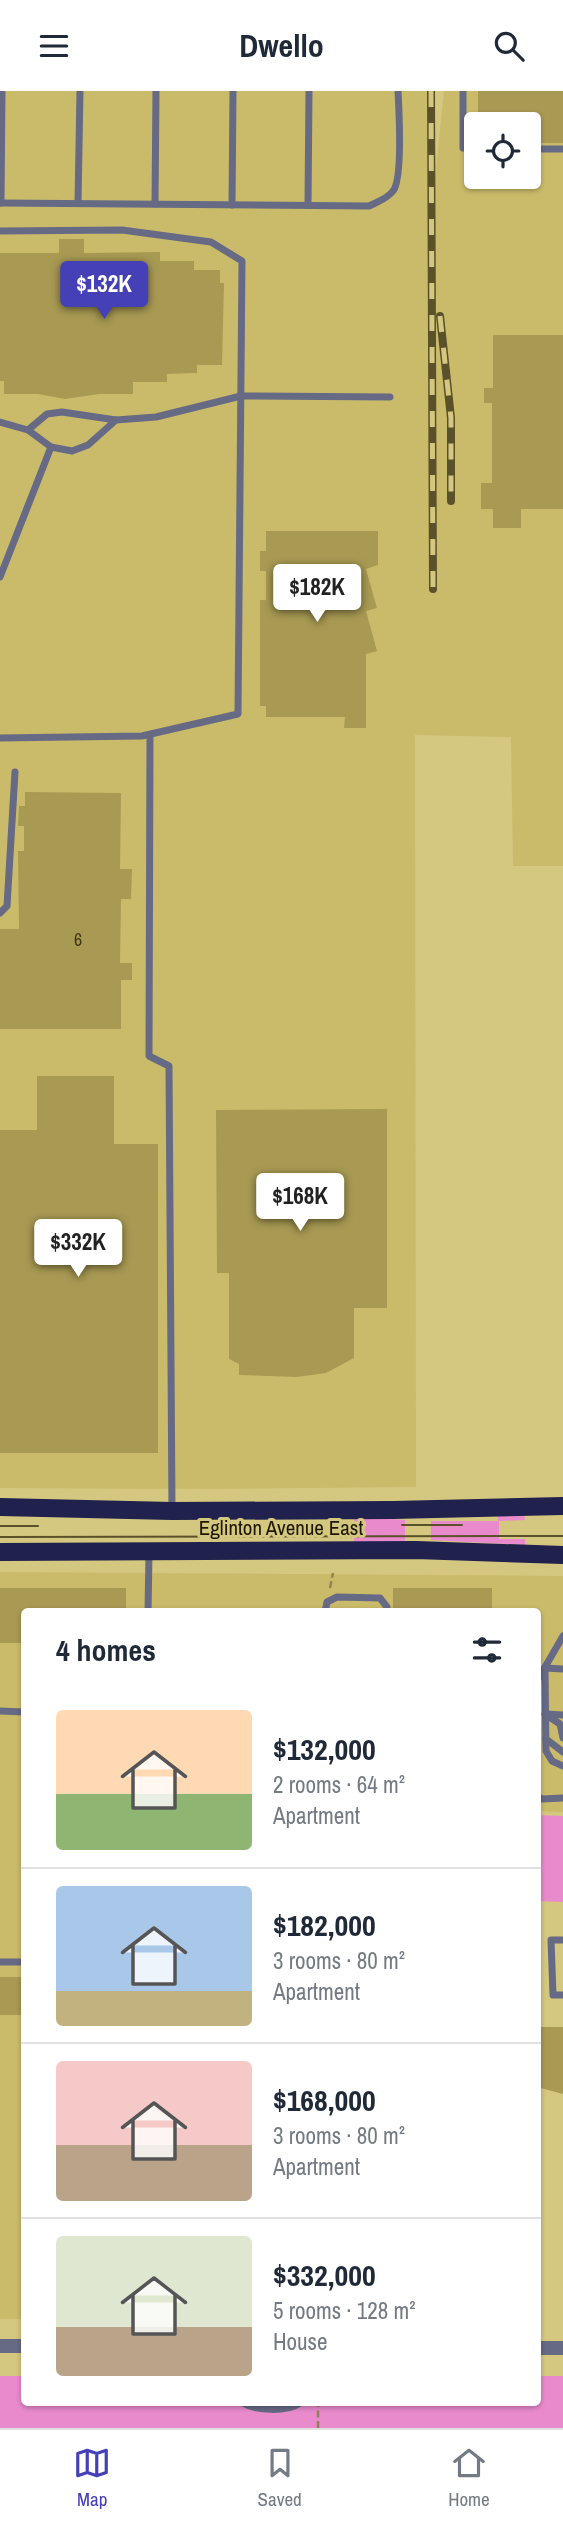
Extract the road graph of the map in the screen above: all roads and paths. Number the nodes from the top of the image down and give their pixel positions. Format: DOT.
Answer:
graph roads {
  1 [pos="2,91"];
  2 [pos="80,91"];
  3 [pos="156,91"];
  4 [pos="233,91"];
  5 [pos="309,91"];
  6 [pos="398,91"];
  7 [pos="463,91"];
  8 [pos="464,149"];
  9 [pos="541,149"];
  10 [pos="563,149"];
  11 [pos="1,203"];
  12 [pos="78,203"];
  13 [pos="155,204"];
  14 [pos="232,205"];
  15 [pos="308,205"];
  16 [pos="0,231"];
  17 [pos="241,396"];
  18 [pos="390,397"];
  19 [pos="116,420"];
  20 [pos="0,422"];
  21 [pos="28,430"];
  22 [pos="51,447"];
  23 [pos="0,577"];
  24 [pos="150,735"];
  25 [pos="0,738"];
  26 [pos="15,772"];
  27 [pos="0,913"];
  28 [pos="563,1506"];
  29 [pos="0,1507"];
  30 [pos="172,1511"];
  31 [pos="149,1550"];
  32 [pos="0,1552"];
  33 [pos="563,1555"];
  34 [pos="148,1608"];
  35 [pos="326,1608"];
  36 [pos="387,1608"];
  37 [pos="563,1636"];
  38 [pos="545,1668"];
  39 [pos="563,1669"];
  40 [pos="541,1674"];
  41 [pos="0,1711"];
  42 [pos="21,1712"];
  43 [pos="545,1714"];
  44 [pos="563,1715"];
  45 [pos="563,1738"];
  46 [pos="546,1739"];
  47 [pos="563,1752"];
  48 [pos="563,1766"];
  49 [pos="541,1798"];
  50 [pos="563,1798"];
  51 [pos="563,1940"];
  52 [pos="0,1962"];
  53 [pos="21,1962"];
  54 [pos="563,1995"];
  55 [pos="0,2346"];
  56 [pos="21,2346"];
  57 [pos="541,2348"];
  58 [pos="563,2348"];
  59 [pos="249,2406"];
  60 [pos="295,2406"];
  61 [pos="318,2406"];
  62 [pos="318,2428"];
  1 -- 11 [label="lane"];
  2 -- 12 [label="lane"];
  3 -- 13 [label="lane"];
  4 -- 14 [label="lane"];
  5 -- 15 [label="lane"];
  6 -- 15 [label="lane"];
  7 -- 8 [label="lane"];
  9 -- 10 [label="lane"];
  11 -- 12 [label="lane"];
  12 -- 13 [label="lane"];
  13 -- 14 [label="lane"];
  14 -- 15 [label="lane"];
  16 -- 17 [label="lane"];
  17 -- 18 [label="lane"];
  17 -- 19 [label="lane"];
  17 -- 24 [label="lane"];
  19 -- 21 [label="lane"];
  19 -- 22 [label="lane"];
  20 -- 21 [label="lane"];
  21 -- 22 [label="lane"];
  22 -- 23 [label="lane"];
  24 -- 25 [label="lane"];
  24 -- 30 [label="lane"];
  26 -- 27 [label="lane"];
  28 -- 30 [label="main road, Eglinton Avenue East"];
  29 -- 30 [label="main road, Eglinton Avenue East"];
  31 -- 32 [label="main road, Eglinton Avenue East"];
  31 -- 33 [label="main road, Eglinton Avenue East"];
  31 -- 34 [label="lane"];
  35 -- 36 [label="lane"];
  37 -- 38 [label="lane"];
  38 -- 39 [label="lane"];
  38 -- 40 [label="lane"];
  38 -- 43 [label="lane"];
  41 -- 42 [label="lane"];
  43 -- 44 [label="lane"];
  43 -- 45 [label="lane"];
  43 -- 46 [label="lane"];
  46 -- 47 [label="lane"];
  46 -- 48 [label="lane"];
  49 -- 50 [label="lane"];
  51 -- 54 [label="lane"];
  52 -- 53 [label="lane"];
  55 -- 56 [label="street"];
  57 -- 58 [label="street"];
  59 -- 60 [label="lane"];
  61 -- 62 [label="path"];
}
